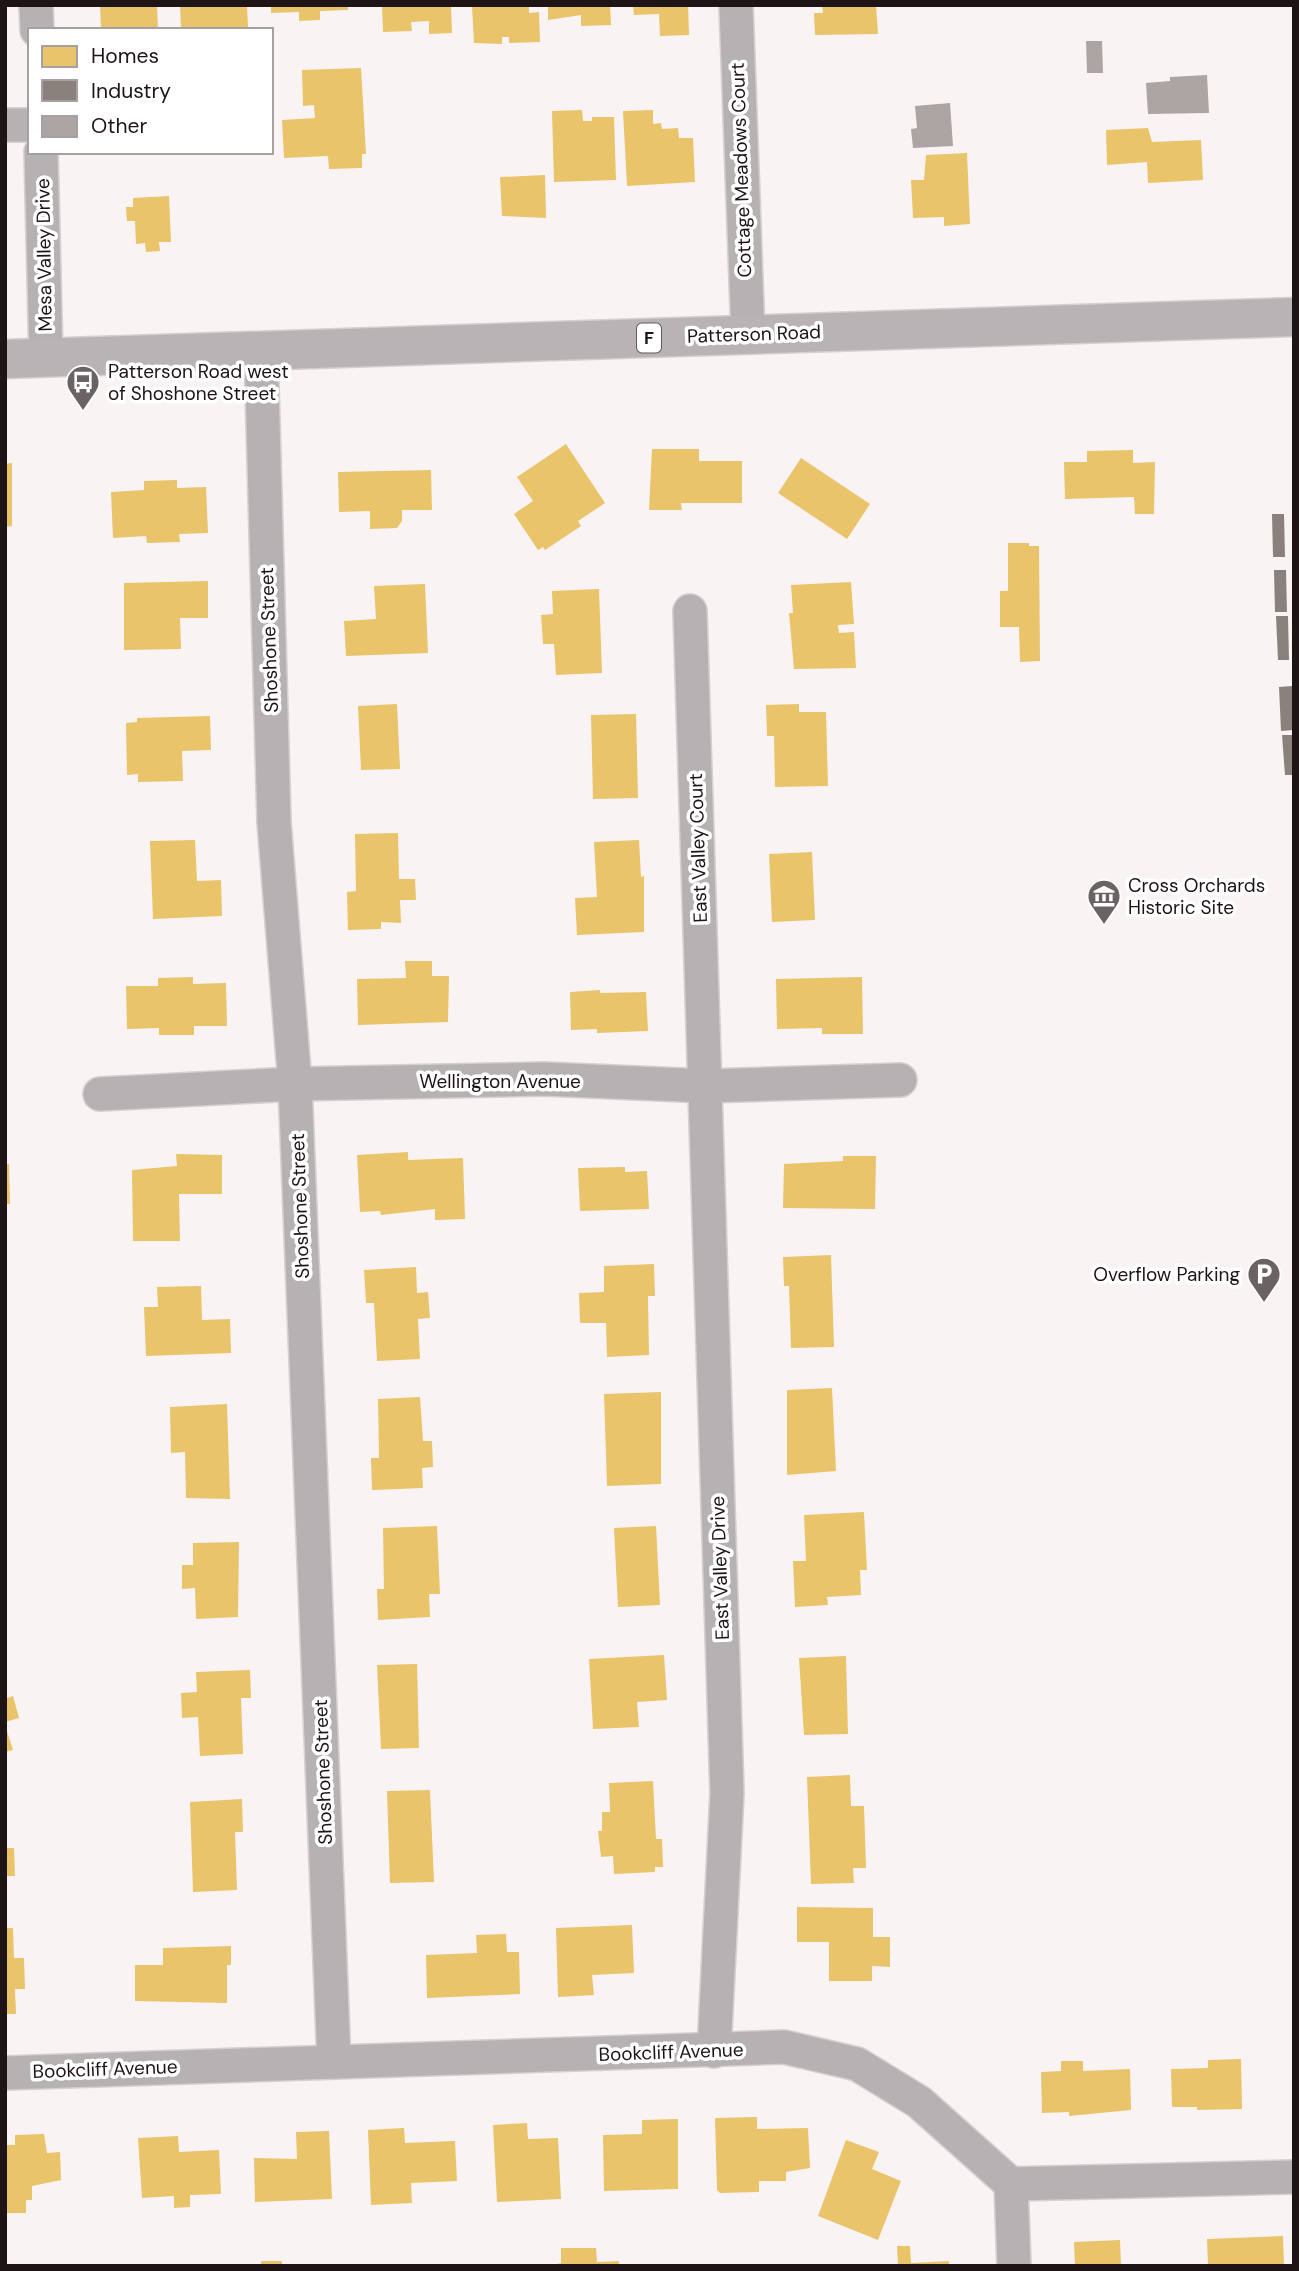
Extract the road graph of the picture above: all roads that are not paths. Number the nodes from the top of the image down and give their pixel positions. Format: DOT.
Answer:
graph roads {
  1 [pos="36,5"];
  2 [pos="736,5"];
  3 [pos="37,28"];
  4 [pos="5,125"];
  5 [pos="28,125"];
  6 [pos="41,154"];
  7 [pos="1294,317"];
  8 [pos="748,334"];
  9 [pos="261,350"];
  10 [pos="46,358"];
  11 [pos="5,359"];
  12 [pos="690,611"];
  13 [pos="900,1080"];
  14 [pos="295,1084"];
  15 [pos="706,1086"];
  16 [pos="100,1094"];
  17 [pos="714,2051"];
  18 [pos="334,2062"];
  19 [pos="5,2073"];
  20 [pos="1294,2177"];
  21 [pos="1011,2184"];
  22 [pos="1014,2266"];
  1 -- 3 [label="street"];
  2 -- 8 [label="street, Cottage Meadows Court"];
  4 -- 5 [label="street"];
  6 -- 10 [label="street, Mesa Valley Drive"];
  7 -- 8 [label="main road, Patterson Road / F"];
  8 -- 9 [label="main road, Patterson Road / F"];
  9 -- 10 [label="main road, Patterson Road / F"];
  9 -- 14 [label="street, Shoshone Street"];
  10 -- 11 [label="main road, Patterson Road / F"];
  12 -- 15 [label="street, East Valley Court"];
  13 -- 15 [label="street, Wellington Avenue"];
  14 -- 15 [label="street, Wellington Avenue"];
  14 -- 16 [label="street, Wellington Avenue"];
  14 -- 18 [label="street, Shoshone Street"];
  15 -- 17 [label="street, East Valley Drive"];
  17 -- 18 [label="street, Bookcliff Avenue"];
  17 -- 21 [label="street, Bookcliff Avenue"];
  18 -- 19 [label="street, Bookcliff Avenue"];
  20 -- 21 [label="street"];
  21 -- 22 [label="street"];
}
